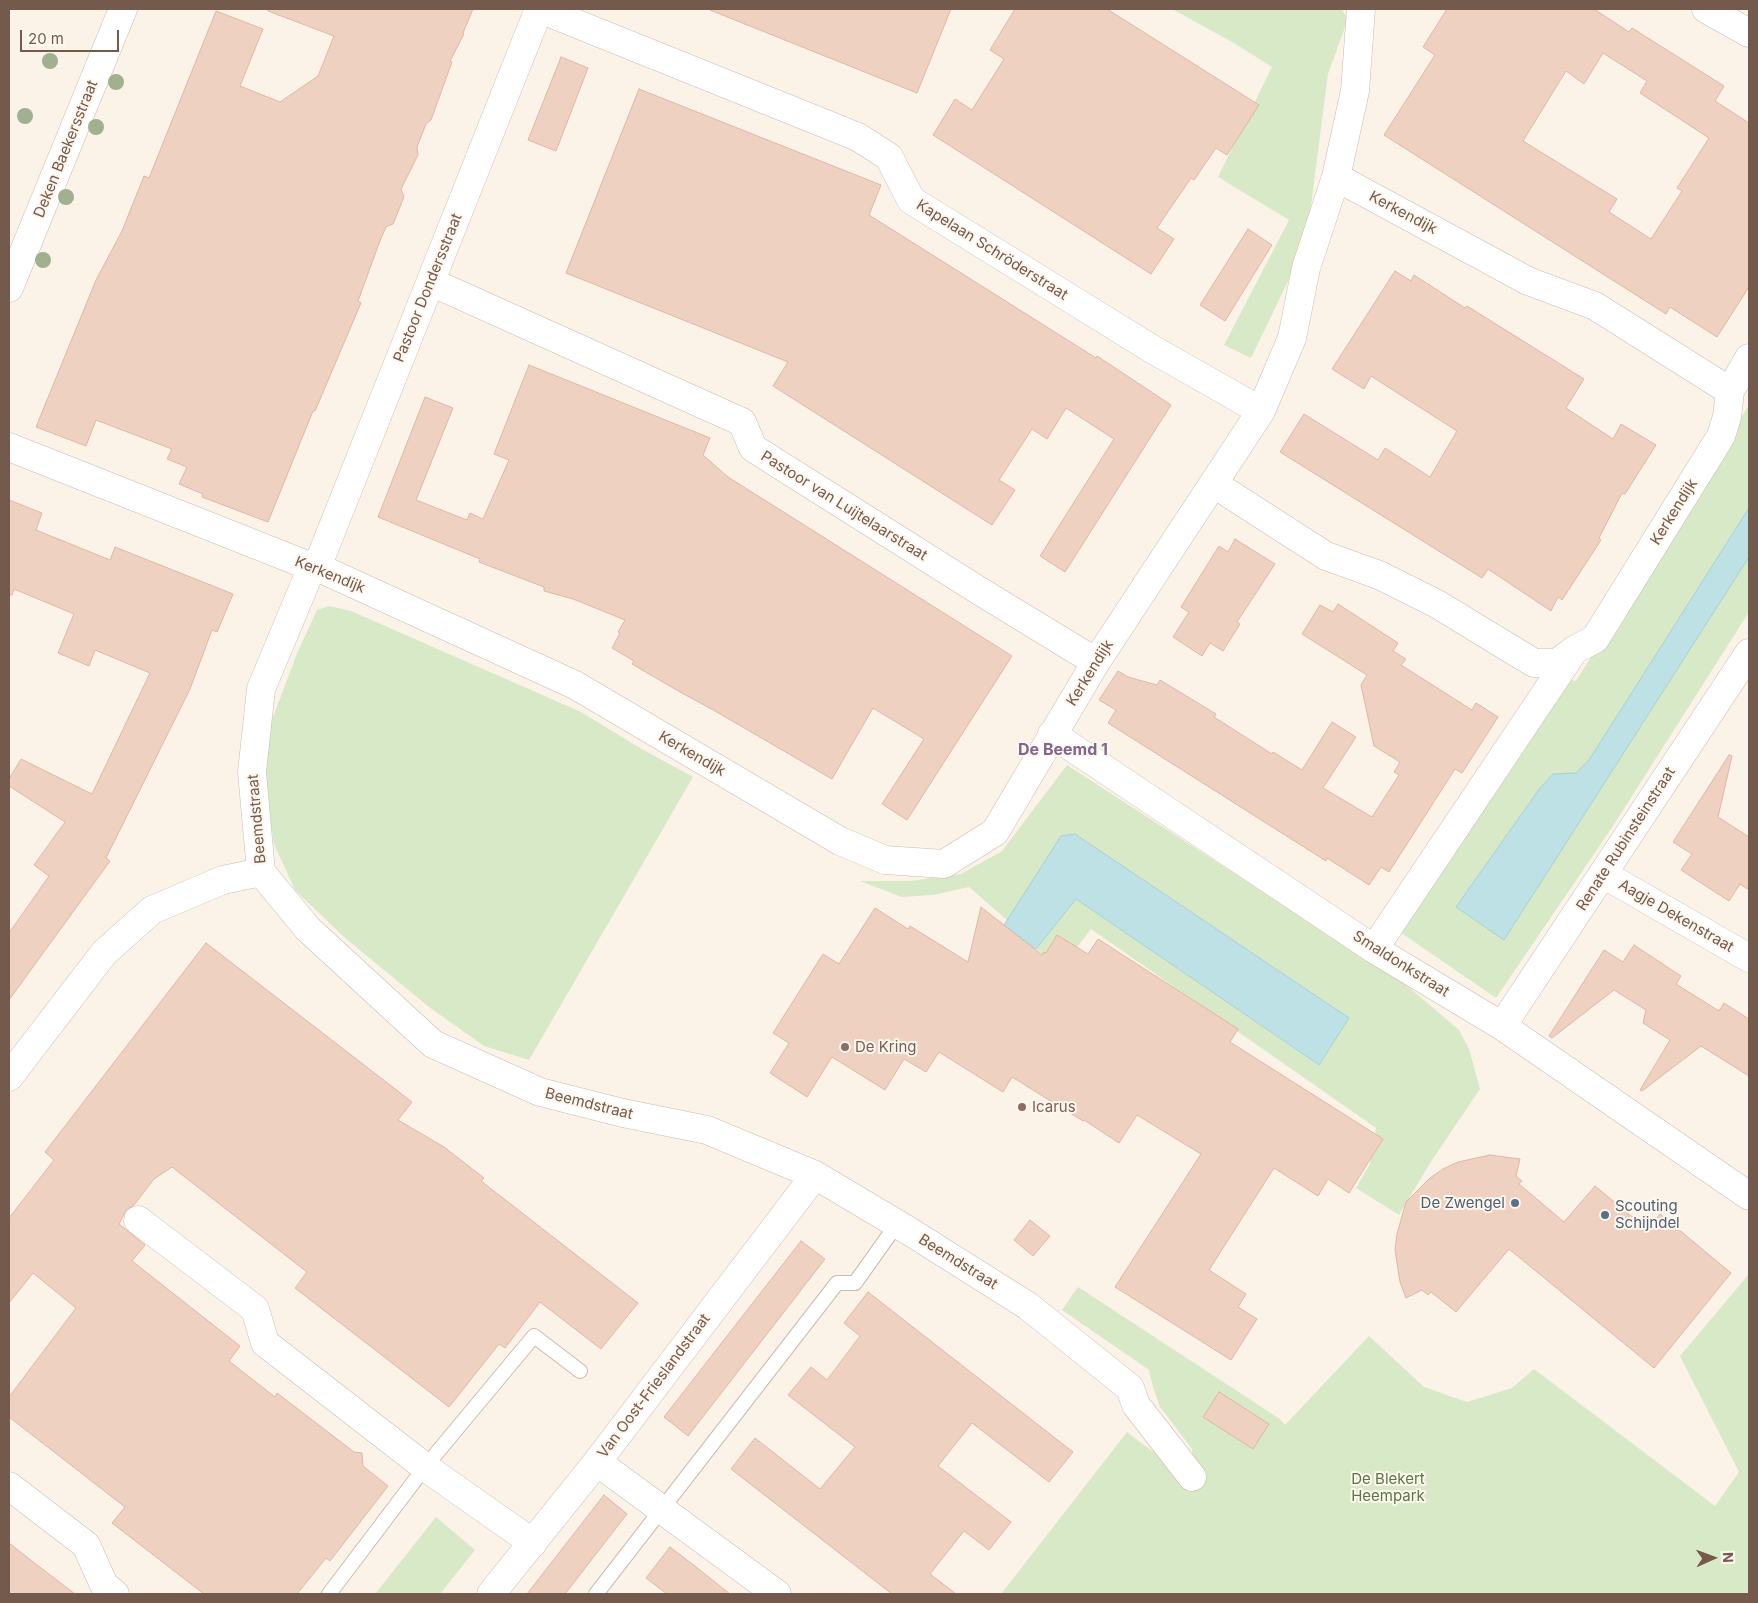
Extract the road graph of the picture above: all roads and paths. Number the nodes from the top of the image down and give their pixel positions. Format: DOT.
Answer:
graph roads {
  1 [pos="123,9"];
  2 [pos="540,9"];
  3 [pos="1361,9"];
  4 [pos="1706,9"];
  5 [pos="1749,33"];
  6 [pos="1336,177"];
  7 [pos="431,282"];
  8 [pos="9,288"];
  9 [pos="1749,358"];
  10 [pos="1730,391"];
  11 [pos="1260,411"];
  12 [pos="9,447"];
  13 [pos="1214,484"];
  14 [pos="314,567"];
  15 [pos="1574,650"];
  16 [pos="1749,653"];
  17 [pos="1096,662"];
  18 [pos="1052,734"];
  19 [pos="261,872"];
  20 [pos="1602,874"];
  21 [pos="1374,949"];
  22 [pos="1749,958"];
  23 [pos="1502,1026"];
  24 [pos="9,1078"];
  25 [pos="815,1175"];
  26 [pos="1749,1196"];
  27 [pos="138,1220"];
  28 [pos="897,1224"];
  29 [pos="580,1371"];
  30 [pos="597,1462"];
  31 [pos="425,1467"];
  32 [pos="1192,1477"];
  33 [pos="9,1486"];
  34 [pos="662,1510"];
  35 [pos="533,1543"];
  36 [pos="115,1594"];
  37 [pos="329,1594"];
  38 [pos="491,1594"];
  39 [pos="596,1594"];
  40 [pos="777,1594"];
  1 -- 8 [label="street, Deken Baekersstraat"];
  2 -- 7 [label="street, Pastoor Dondersstraat"];
  2 -- 11 [label="street, Kapelaan Schröderstraat"];
  3 -- 6 [label="street, Kerkendijk"];
  4 -- 5 [label="street"];
  6 -- 10 [label="street, Kerkendijk"];
  6 -- 11 [label="street, Kerkendijk"];
  7 -- 14 [label="street, Pastoor Dondersstraat"];
  7 -- 17 [label="street, Pastoor van Luijtelaarstraat"];
  9 -- 10 [label="street"];
  10 -- 15 [label="street, Kerkendijk"];
  11 -- 13 [label="street, Kerkendijk"];
  12 -- 14 [label="street, Kerkendijk"];
  13 -- 15 [label="street, Kerkendijk"];
  13 -- 17 [label="street, Kerkendijk"];
  14 -- 18 [label="street, Kerkendijk"];
  14 -- 19 [label="street, Beemdstraat"];
  15 -- 21 [label="street"];
  16 -- 20 [label="street, Renate Rubinsteinstraat"];
  17 -- 18 [label="street, Kerkendijk"];
  18 -- 21 [label="street, Smaldonkstraat"];
  19 -- 24 [label="street"];
  19 -- 25 [label="street, Beemdstraat"];
  20 -- 22 [label="street, Aagje Dekenstraat"];
  20 -- 23 [label="street, Renate Rubinsteinstraat"];
  21 -- 23 [label="street, Smaldonkstraat"];
  23 -- 26 [label="street, Smaldonkstraat"];
  25 -- 28 [label="street, Beemdstraat"];
  25 -- 30 [label="street, Van Oost-Frieslandstraat"];
  27 -- 31 [label="street"];
  28 -- 32 [label="street, Beemdstraat"];
  28 -- 34 [label="lane"];
  29 -- 31 [label="lane"];
  30 -- 34 [label="street"];
  30 -- 35 [label="street, Van Oost-Frieslandstraat"];
  31 -- 35 [label="street"];
  31 -- 37 [label="lane"];
  33 -- 36 [label="street"];
  34 -- 39 [label="lane"];
  34 -- 40 [label="street"];
  35 -- 38 [label="street, Van Oost-Frieslandstraat"];
}
